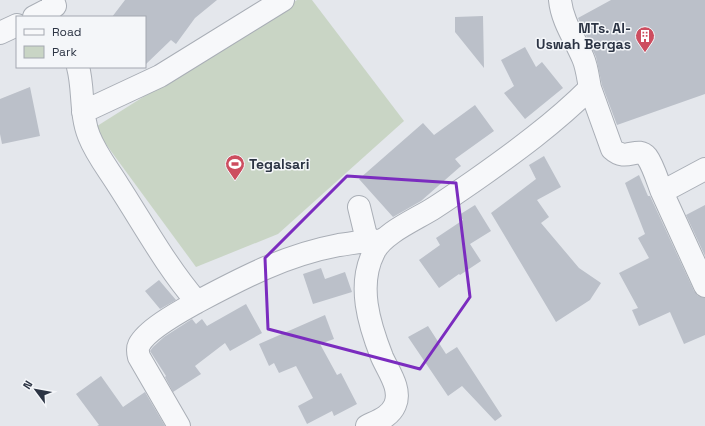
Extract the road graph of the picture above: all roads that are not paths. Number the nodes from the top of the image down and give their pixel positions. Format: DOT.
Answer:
graph roads {
  1 [pos="283,0"];
  2 [pos="560,0"];
  3 [pos="60,6"];
  4 [pos="36,16"];
  5 [pos="16,25"];
  6 [pos="0,33"];
  7 [pos="78,68"];
  8 [pos="590,88"];
  9 [pos="83,112"];
  10 [pos="705,169"];
  11 [pos="662,192"];
  12 [pos="359,207"];
  13 [pos="374,241"];
  14 [pos="705,286"];
  15 [pos="197,302"];
  16 [pos="179,426"];
  17 [pos="367,426"];
  1 -- 9 [label="street"];
  2 -- 8 [label="street"];
  3 -- 4 [label="street"];
  5 -- 6 [label="street"];
  7 -- 9 [label="street"];
  8 -- 11 [label="street"];
  8 -- 13 [label="street"];
  9 -- 15 [label="street"];
  10 -- 11 [label="street"];
  11 -- 14 [label="street"];
  12 -- 13 [label="street"];
  13 -- 15 [label="street"];
  13 -- 17 [label="street"];
  15 -- 16 [label="street"];
}
